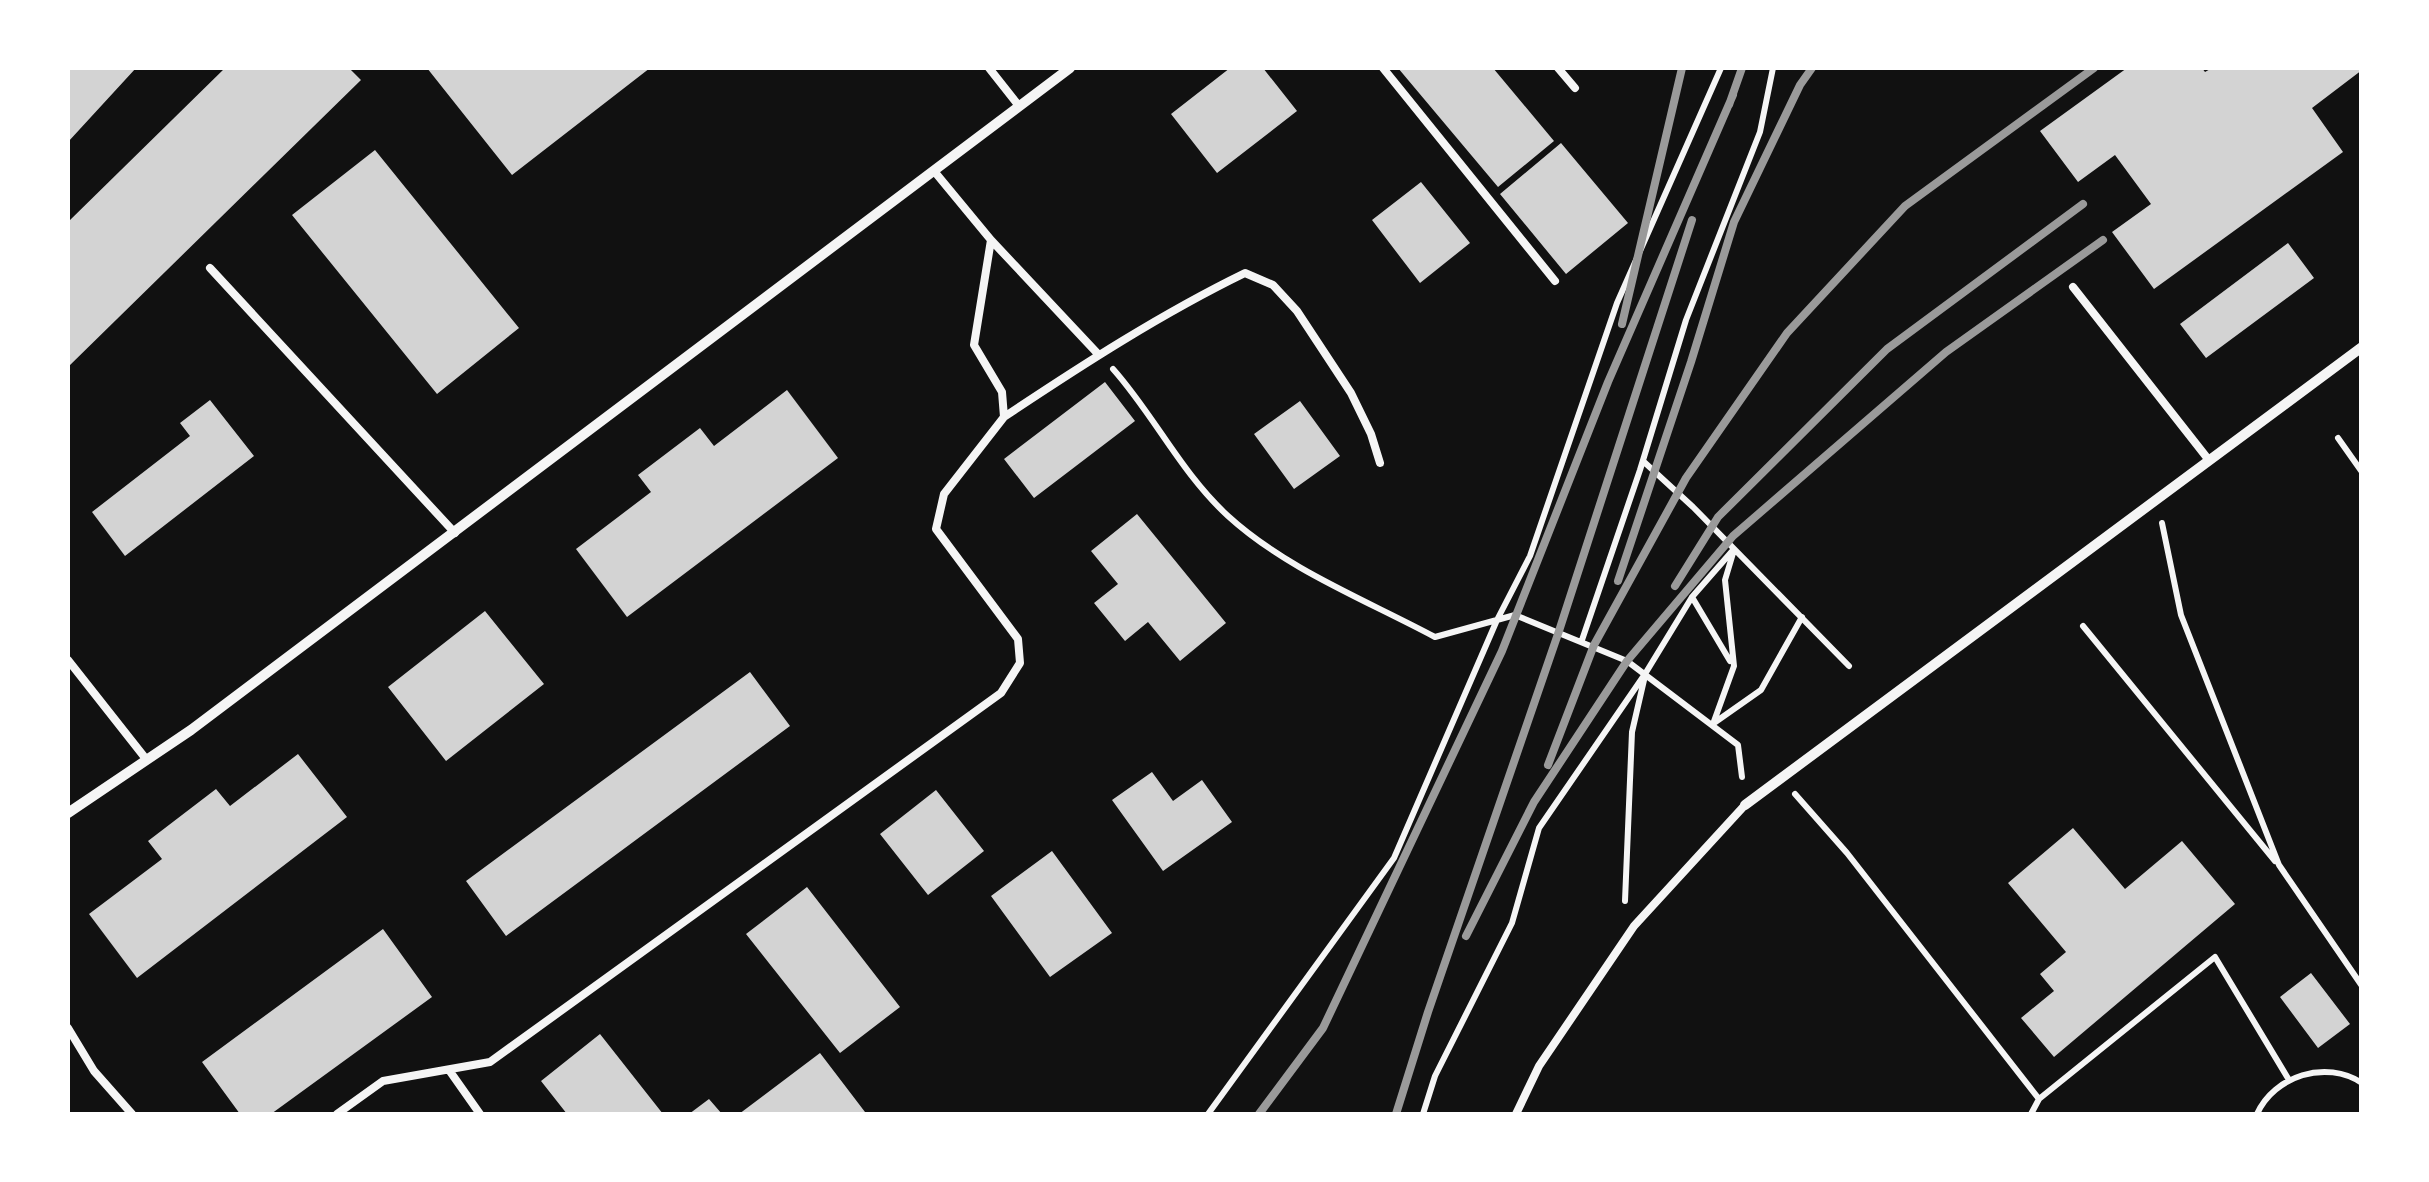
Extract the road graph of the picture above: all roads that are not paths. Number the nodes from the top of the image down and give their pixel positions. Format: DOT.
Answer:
graph roads {
  1 [pos="990,68"];
  2 [pos="1070,68"];
  3 [pos="1383,68"];
  4 [pos="1558,68"];
  5 [pos="1575,88"];
  6 [pos="1019,106"];
  7 [pos="934,170"];
  8 [pos="991,240"];
  9 [pos="210,268"];
  10 [pos="1555,281"];
  11 [pos="2073,287"];
  12 [pos="2362,347"];
  13 [pos="1098,354"];
  14 [pos="1004,418"];
  15 [pos="2208,459"];
  16 [pos="1380,463"];
  17 [pos="455,533"];
  18 [pos="68,660"];
  19 [pos="146,760"];
  20 [pos="1745,804"];
  21 [pos="68,813"];
  22 [pos="68,1028"];
  23 [pos="449,1070"];
  24 [pos="132,1114"];
  25 [pos="337,1114"];
  26 [pos="480,1114"];
  27 [pos="1516,1114"];
  1 -- 6 [label="lane"];
  2 -- 6 [label="street"];
  3 -- 10 [label="lane"];
  4 -- 5 [label="lane"];
  6 -- 7 [label="street"];
  7 -- 8 [label="lane"];
  7 -- 17 [label="street"];
  8 -- 13 [label="lane"];
  8 -- 14 [label="lane"];
  9 -- 17 [label="lane"];
  11 -- 15 [label="lane"];
  12 -- 15 [label="street"];
  13 -- 14 [label="lane"];
  13 -- 16 [label="lane"];
  14 -- 23 [label="lane"];
  15 -- 20 [label="street"];
  17 -- 19 [label="street"];
  18 -- 19 [label="lane"];
  19 -- 21 [label="street"];
  20 -- 27 [label="lane"];
  22 -- 24 [label="lane"];
  23 -- 25 [label="lane"];
  23 -- 26 [label="lane"];
}
